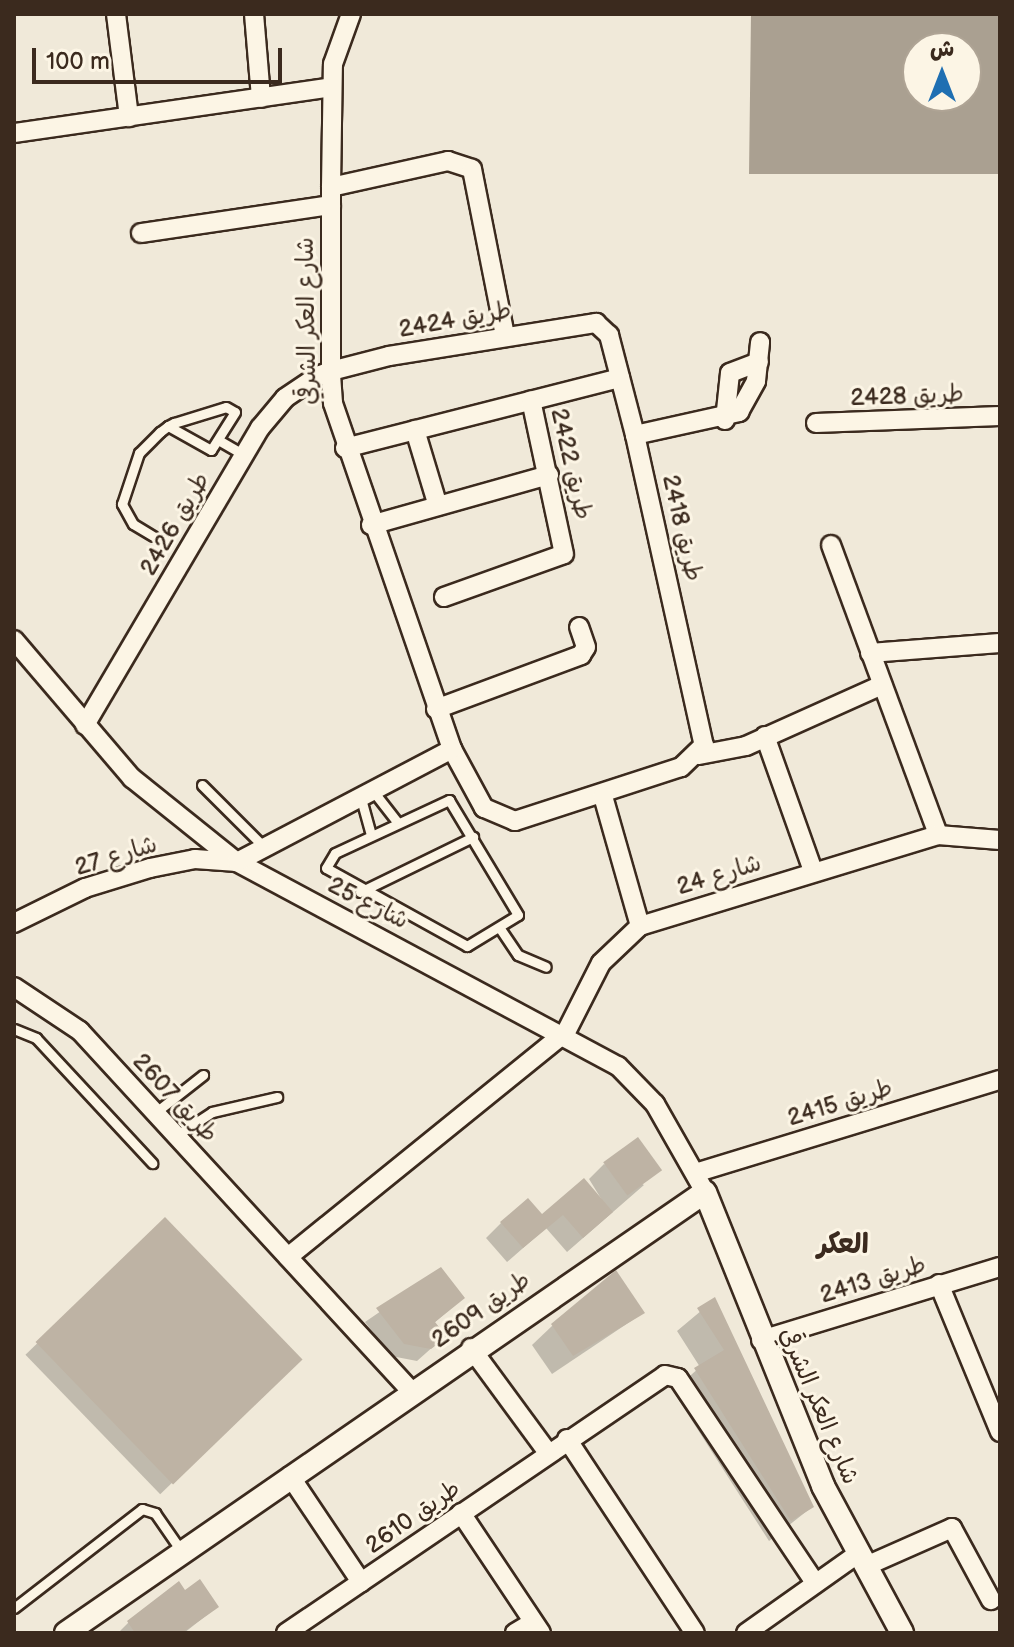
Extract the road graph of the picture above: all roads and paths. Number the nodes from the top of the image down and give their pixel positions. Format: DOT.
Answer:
graph roads {
  1 [pos="116,14"];
  2 [pos="254,14"];
  3 [pos="351,14"];
  4 [pos="332,87"];
  5 [pos="261,98"];
  6 [pos="129,117"];
  7 [pos="14,133"];
  8 [pos="331,196"];
  9 [pos="141,233"];
  10 [pos="589,323"];
  11 [pos="505,335"];
  12 [pos="760,342"];
  13 [pos="759,362"];
  14 [pos="331,371"];
  15 [pos="620,378"];
  16 [pos="531,400"];
  17 [pos="1000,416"];
  18 [pos="725,420"];
  19 [pos="816,423"];
  20 [pos="168,426"];
  21 [pos="415,430"];
  22 [pos="635,435"];
  23 [pos="220,441"];
  24 [pos="345,448"];
  25 [pos="244,455"];
  26 [pos="549,475"];
  27 [pos="438,506"];
  28 [pos="371,525"];
  29 [pos="153,536"];
  30 [pos="831,545"];
  31 [pos="444,597"];
  32 [pos="579,627"];
  33 [pos="14,640"];
  34 [pos="1000,643"];
  35 [pos="870,653"];
  36 [pos="882,685"];
  37 [pos="436,709"];
  38 [pos="85,725"];
  39 [pos="765,736"];
  40 [pos="452,749"];
  41 [pos="699,755"];
  42 [pos="202,785"];
  43 [pos="366,792"];
  44 [pos="603,796"];
  45 [pos="397,822"];
  46 [pos="371,835"];
  47 [pos="938,835"];
  48 [pos="473,837"];
  49 [pos="1000,840"];
  50 [pos="261,844"];
  51 [pos="237,862"];
  52 [pos="813,871"];
  53 [pos="360,892"];
  54 [pos="14,923"];
  55 [pos="640,926"];
  56 [pos="501,930"];
  57 [pos="546,967"];
  58 [pos="14,987"];
  59 [pos="14,1029"];
  60 [pos="566,1032"];
  61 [pos="203,1075"];
  62 [pos="1000,1080"];
  63 [pos="277,1097"];
  64 [pos="156,1112"];
  65 [pos="177,1135"];
  66 [pos="152,1163"];
  67 [pos="700,1183"];
  68 [pos="288,1257"];
  69 [pos="1000,1267"];
  70 [pos="939,1284"];
  71 [pos="761,1340"];
  72 [pos="471,1348"];
  73 [pos="411,1391"];
  74 [pos="996,1409"];
  75 [pos="1000,1432"];
  76 [pos="567,1439"];
  77 [pos="548,1453"];
  78 [pos="290,1476"];
  79 [pos="461,1513"];
  80 [pos="182,1552"];
  81 [pos="863,1560"];
  82 [pos="361,1582"];
  83 [pos="815,1583"];
  84 [pos="991,1600"];
  85 [pos="14,1608"];
  86 [pos="537,1627"];
  87 [pos="66,1633"];
  88 [pos="286,1633"];
  89 [pos="515,1633"];
  90 [pos="695,1633"];
  91 [pos="746,1633"];
  92 [pos="902,1633"];
  1 -- 6 [label="street"];
  2 -- 5 [label="street"];
  3 -- 4 [label="street, شارع العكر الشرقي"];
  4 -- 5 [label="street"];
  4 -- 8 [label="street, شارع العكر الشرقي"];
  5 -- 6 [label="street"];
  6 -- 7 [label="street"];
  8 -- 9 [label="street"];
  8 -- 11 [label="street"];
  8 -- 14 [label="street, شارع العكر الشرقي"];
  10 -- 11 [label="street, طريق 2424"];
  10 -- 15 [label="street, طريق 2418"];
  11 -- 14 [label="street, طريق 2424"];
  12 -- 13 [label="street"];
  13 -- 18 [label="street"];
  13 -- 18 [label="street"];
  14 -- 24 [label="street, شارع العكر الشرقي"];
  14 -- 25 [label="street, طريق 2426"];
  15 -- 16 [label="street, طريق 2422"];
  15 -- 22 [label="street, طريق 2418"];
  16 -- 21 [label="street, طريق 2422"];
  16 -- 26 [label="street, طريق 2422"];
  17 -- 19 [label="street, طريق 2428"];
  18 -- 22 [label="street"];
  20 -- 23 [label="lane"];
  20 -- 23 [label="lane"];
  20 -- 29 [label="lane"];
  21 -- 24 [label="street, طريق 2422"];
  21 -- 27 [label="street"];
  22 -- 41 [label="street, طريق 2418"];
  23 -- 25 [label="lane"];
  24 -- 28 [label="street, شارع العكر الشرقي"];
  25 -- 38 [label="street, طريق 2426"];
  26 -- 27 [label="street"];
  26 -- 31 [label="street, طريق 2422"];
  27 -- 28 [label="street"];
  28 -- 37 [label="street, شارع العكر الشرقي"];
  30 -- 35 [label="street"];
  32 -- 37 [label="street"];
  33 -- 38 [label="street, شارع 25"];
  34 -- 35 [label="street"];
  35 -- 36 [label="street"];
  36 -- 39 [label="street"];
  36 -- 47 [label="street"];
  37 -- 40 [label="street, شارع العكر الشرقي"];
  38 -- 51 [label="street, شارع 25"];
  39 -- 41 [label="street"];
  39 -- 52 [label="street"];
  40 -- 43 [label="street"];
  40 -- 44 [label="street"];
  41 -- 44 [label="street"];
  42 -- 50 [label="lane"];
  43 -- 45 [label="lane"];
  43 -- 46 [label="lane"];
  43 -- 50 [label="street"];
  44 -- 55 [label="street"];
  45 -- 46 [label="lane"];
  45 -- 48 [label="lane"];
  46 -- 53 [label="lane"];
  47 -- 49 [label="street, شارع 24"];
  47 -- 52 [label="street, شارع 24"];
  48 -- 53 [label="lane"];
  48 -- 56 [label="lane"];
  50 -- 51 [label="street"];
  51 -- 54 [label="street, شارع 27"];
  51 -- 60 [label="street, شارع 25"];
  52 -- 55 [label="street, شارع 24"];
  53 -- 56 [label="lane"];
  55 -- 60 [label="street, شارع 24"];
  56 -- 57 [label="lane"];
  58 -- 64 [label="street, طريق 2607"];
  59 -- 66 [label="lane"];
  60 -- 67 [label="street, شارع 25"];
  60 -- 68 [label="street"];
  61 -- 64 [label="lane"];
  62 -- 67 [label="street, طريق 2415"];
  63 -- 65 [label="lane"];
  64 -- 65 [label="street, طريق 2607"];
  65 -- 68 [label="street, طريق 2607"];
  67 -- 71 [label="street, شارع العكر الشرقي"];
  67 -- 72 [label="street, طريق 2609"];
  68 -- 73 [label="street, طريق 2607"];
  69 -- 70 [label="street, طريق 2413"];
  70 -- 71 [label="street, طريق 2413"];
  70 -- 74 [label="street"];
  71 -- 81 [label="street, شارع العكر الشرقي"];
  72 -- 73 [label="street, طريق 2609"];
  72 -- 77 [label="street"];
  73 -- 78 [label="street, طريق 2609"];
  74 -- 75 [label="street"];
  76 -- 77 [label="street, طريق 2610"];
  76 -- 83 [label="street, طريق 2610"];
  76 -- 90 [label="street"];
  77 -- 79 [label="street, طريق 2610"];
  78 -- 80 [label="street, طريق 2609"];
  78 -- 82 [label="street"];
  79 -- 82 [label="street, طريق 2610"];
  79 -- 86 [label="street"];
  80 -- 85 [label="lane"];
  80 -- 87 [label="street, طريق 2609"];
  81 -- 83 [label="street"];
  81 -- 84 [label="street"];
  81 -- 92 [label="street, شارع العكر الشرقي"];
  82 -- 88 [label="street, طريق 2610"];
  83 -- 91 [label="street"];
  86 -- 89 [label="street"];
}
